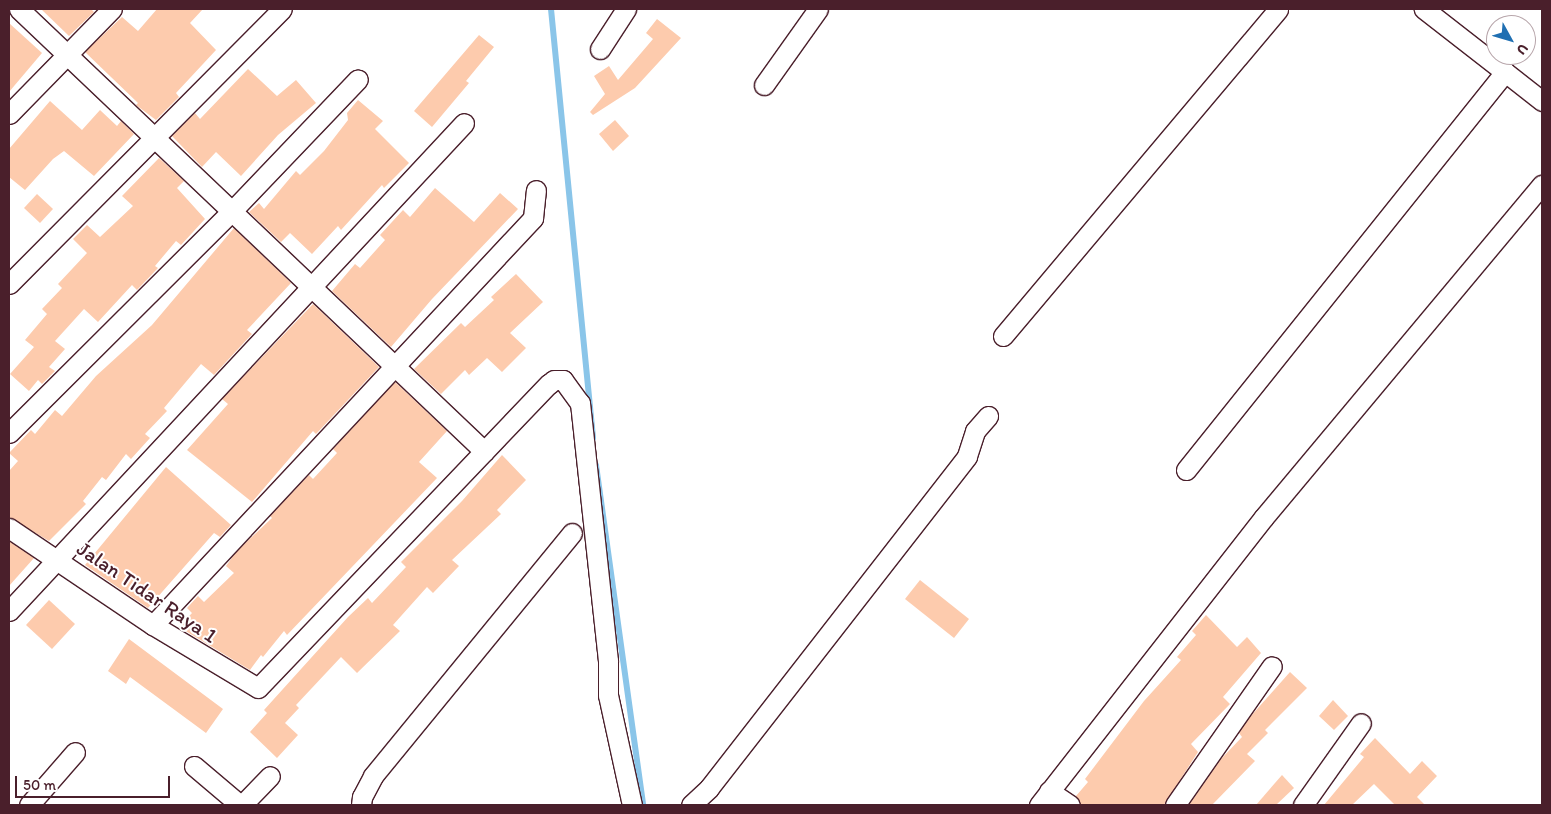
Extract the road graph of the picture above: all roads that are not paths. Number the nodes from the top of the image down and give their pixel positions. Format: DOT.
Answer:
graph roads {
  1 [pos="19,9"];
  2 [pos="112,9"];
  3 [pos="282,9"];
  4 [pos="626,9"];
  5 [pos="818,9"];
  6 [pos="1278,9"];
  7 [pos="1424,9"];
  8 [pos="600,49"];
  9 [pos="66,54"];
  10 [pos="1505,72"];
  11 [pos="358,79"];
  12 [pos="764,85"];
  13 [pos="1542,101"];
  14 [pos="9,114"];
  15 [pos="464,123"];
  16 [pos="155,138"];
  17 [pos="1542,185"];
  18 [pos="536,190"];
  19 [pos="232,211"];
  20 [pos="12,276"];
  21 [pos="311,286"];
  22 [pos="1003,336"];
  23 [pos="395,366"];
  24 [pos="988,416"];
  25 [pos="9,433"];
  26 [pos="484,451"];
  27 [pos="1186,470"];
  28 [pos="9,528"];
  29 [pos="572,533"];
  30 [pos="56,559"];
  31 [pos="9,611"];
  32 [pos="153,626"];
  33 [pos="1272,666"];
  34 [pos="1361,723"];
  35 [pos="75,752"];
  36 [pos="194,766"];
  37 [pos="270,776"];
  38 [pos="1044,798"];
  39 [pos="28,805"];
  40 [pos="241,805"];
  41 [pos="361,805"];
  42 [pos="632,805"];
  43 [pos="691,805"];
  44 [pos="1070,805"];
  45 [pos="1175,805"];
  46 [pos="1303,805"];
  1 -- 9 [label="street"];
  2 -- 9 [label="street"];
  3 -- 16 [label="street"];
  4 -- 8 [label="street"];
  5 -- 12 [label="street"];
  6 -- 22 [label="street"];
  7 -- 10 [label="street"];
  9 -- 14 [label="street"];
  9 -- 16 [label="street"];
  10 -- 13 [label="street"];
  10 -- 27 [label="street"];
  11 -- 19 [label="street"];
  15 -- 21 [label="street"];
  16 -- 19 [label="street"];
  16 -- 20 [label="street"];
  17 -- 38 [label="street"];
  18 -- 23 [label="street"];
  19 -- 21 [label="street"];
  19 -- 25 [label="street"];
  21 -- 23 [label="street"];
  21 -- 30 [label="street"];
  23 -- 26 [label="street"];
  23 -- 32 [label="street"];
  24 -- 43 [label="street"];
  26 -- 32 [label="street, Jalan Tidar Raya 1"];
  26 -- 42 [label="street"];
  28 -- 30 [label="street, Jalan Tidar Raya 1"];
  29 -- 41 [label="street"];
  30 -- 31 [label="street"];
  30 -- 32 [label="street, Jalan Tidar Raya 1"];
  33 -- 45 [label="street"];
  34 -- 46 [label="street"];
  35 -- 39 [label="street"];
  36 -- 40 [label="street"];
  37 -- 40 [label="street"];
  38 -- 44 [label="street"];
}
